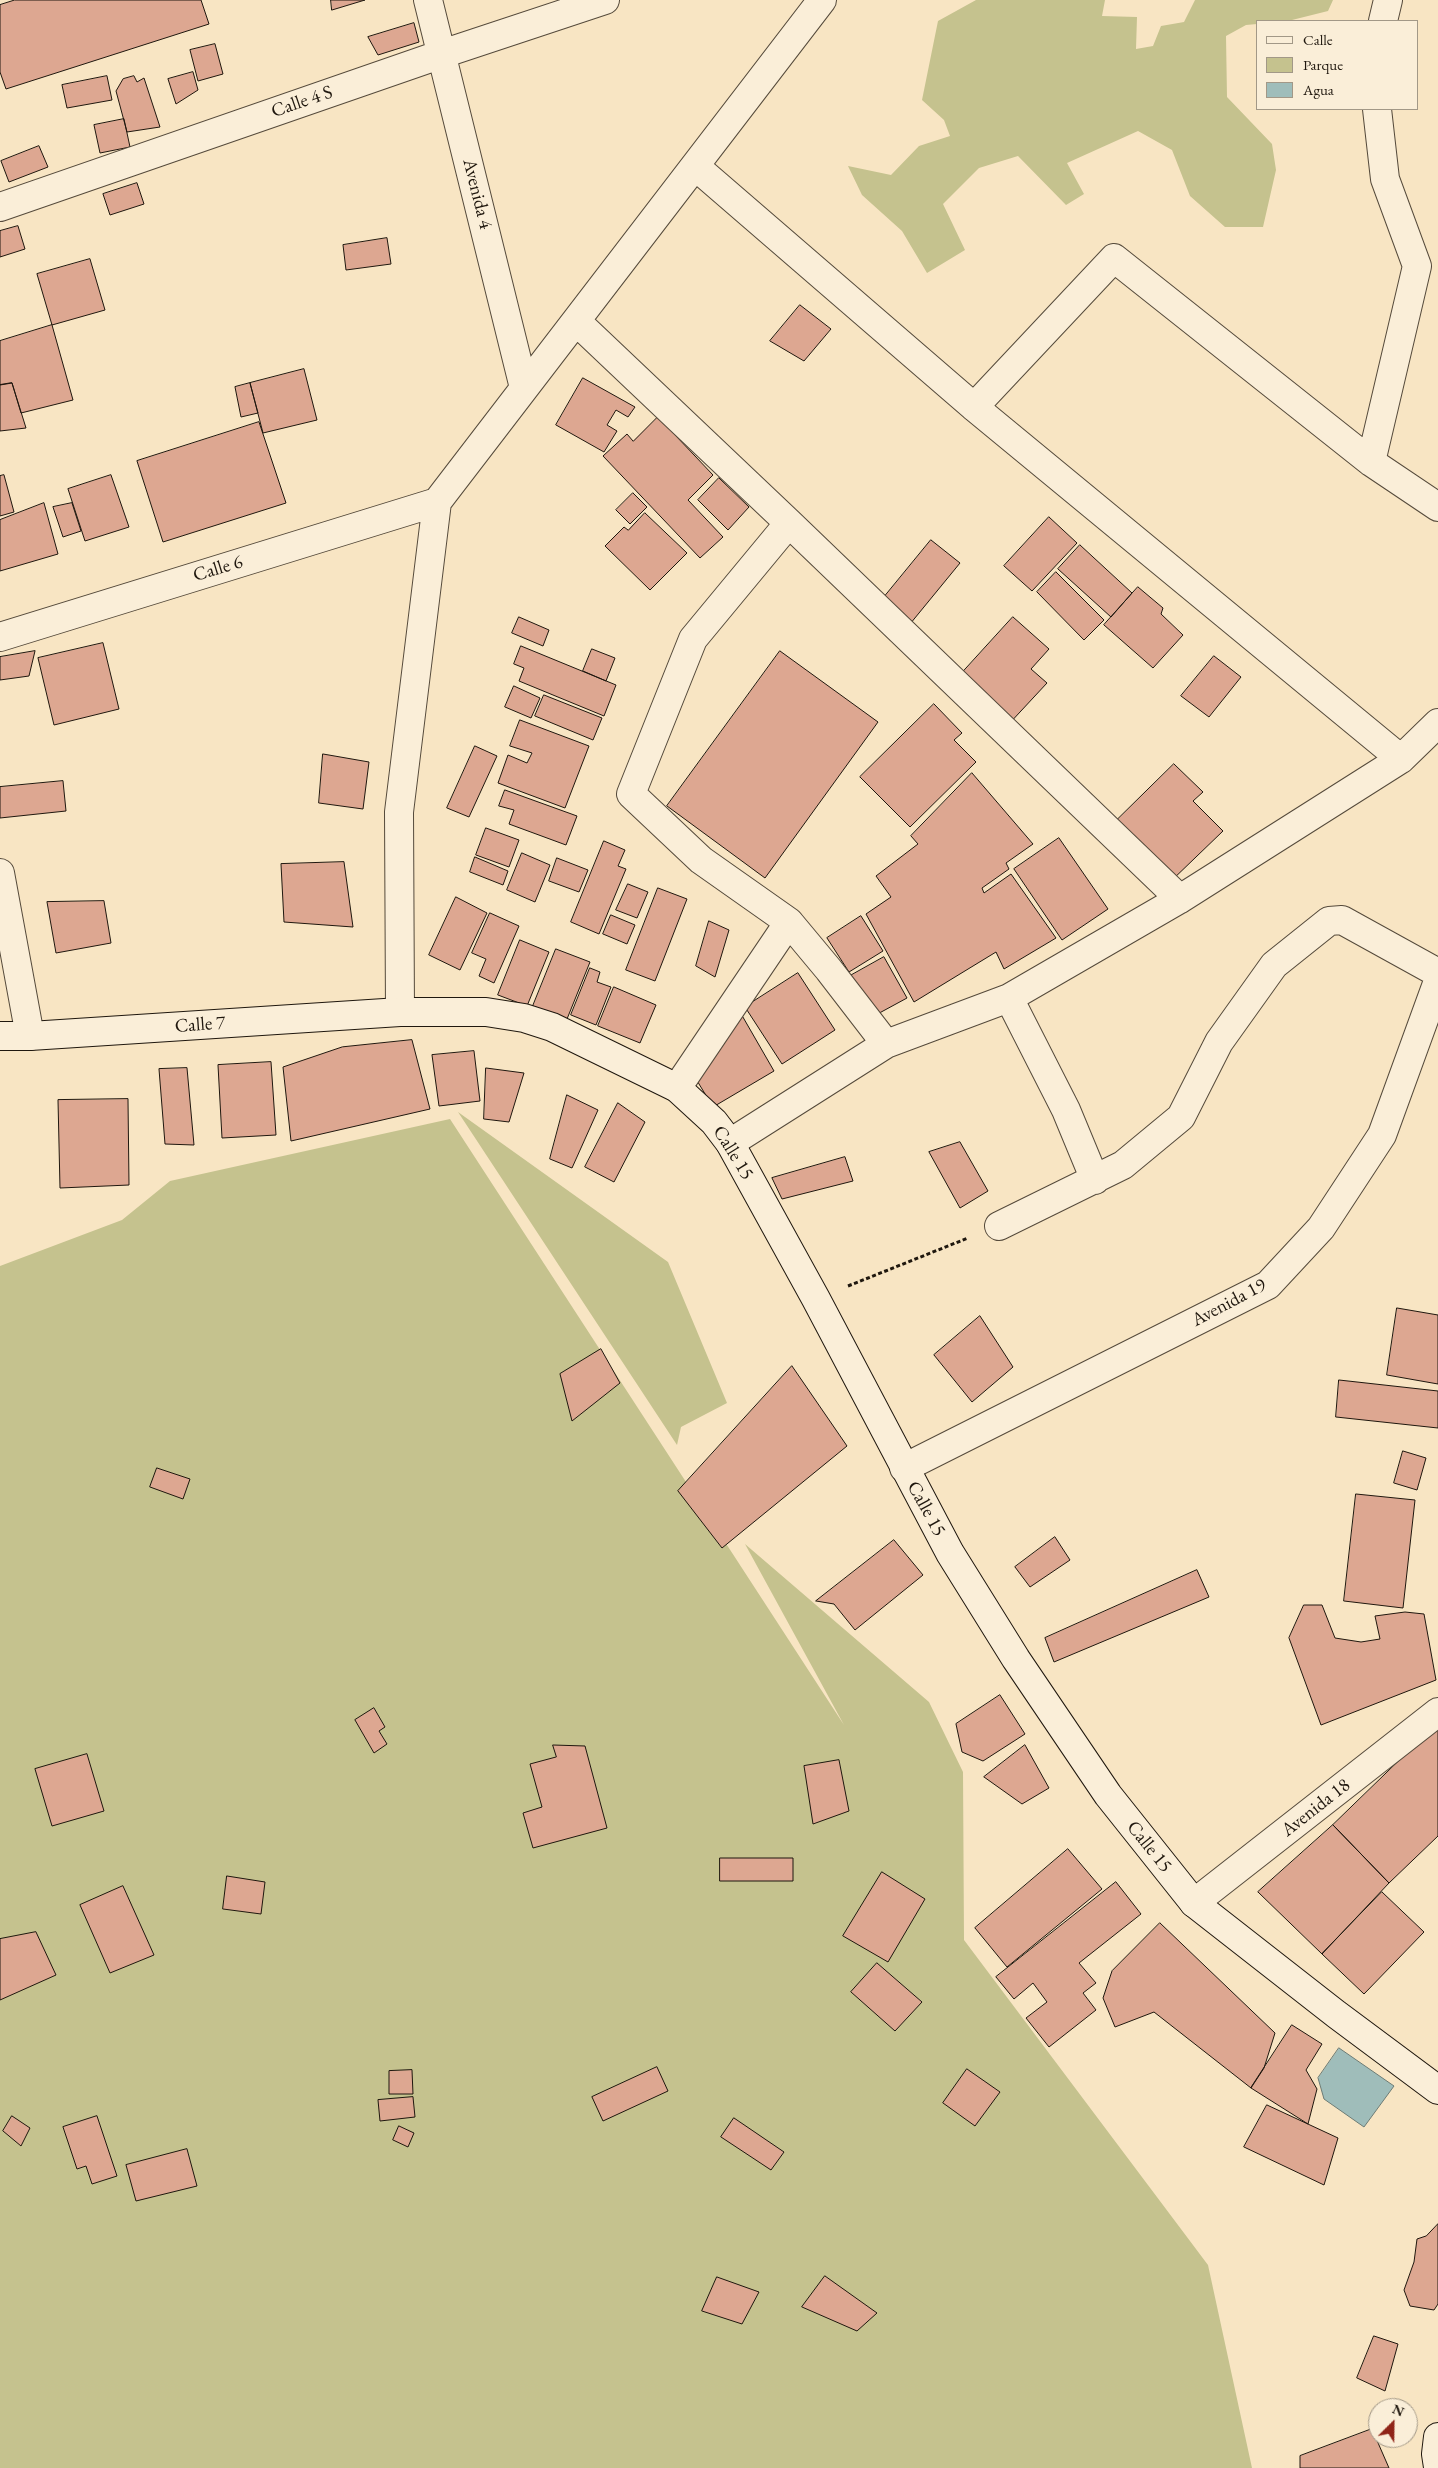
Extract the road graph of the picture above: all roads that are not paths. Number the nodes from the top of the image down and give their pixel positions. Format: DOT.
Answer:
graph roads {
  1 [pos="428,0"];
  2 [pos="605,0"];
  3 [pos="822,0"];
  4 [pos="1388,0"];
  5 [pos="1383,20"];
  6 [pos="442,54"];
  7 [pos="1377,110"];
  8 [pos="695,166"];
  9 [pos="0,207"];
  10 [pos="1428,272"];
  11 [pos="576,321"];
  12 [pos="524,388"];
  13 [pos="974,407"];
  14 [pos="1371,462"];
  15 [pos="437,502"];
  16 [pos="1438,507"];
  17 [pos="790,523"];
  18 [pos="0,637"];
  19 [pos="1438,723"];
  20 [pos="1401,759"];
  21 [pos="0,873"];
  22 [pos="1180,899"];
  23 [pos="789,922"];
  24 [pos="1438,974"];
  25 [pos="1438,981"];
  26 [pos="1009,998"];
  27 [pos="400,1012"];
  28 [pos="0,1036"];
  29 [pos="30,1036"];
  30 [pos="886,1044"];
  31 [pos="677,1088"];
  32 [pos="730,1143"];
  33 [pos="1095,1180"];
  34 [pos="999,1226"];
  35 [pos="904,1468"];
  36 [pos="1438,1712"];
  37 [pos="1194,1903"];
  38 [pos="1438,2090"];
  39 [pos="1438,2437"];
  40 [pos="1438,2467"];
  1 -- 6 [label="street, Avenida 4"];
  2 -- 6 [label="street, Calle 4 S"];
  3 -- 8 [label="street"];
  4 -- 5 [label="street"];
  6 -- 9 [label="street, Calle 4 S"];
  6 -- 12 [label="street, Avenida 4"];
  7 -- 10 [label="street"];
  8 -- 11 [label="street"];
  8 -- 13 [label="street"];
  10 -- 14 [label="street"];
  11 -- 12 [label="street"];
  11 -- 17 [label="street"];
  12 -- 15 [label="street"];
  13 -- 14 [label="street"];
  13 -- 20 [label="street"];
  14 -- 16 [label="street"];
  15 -- 18 [label="street, Calle 6"];
  15 -- 27 [label="street"];
  17 -- 22 [label="street"];
  17 -- 23 [label="street"];
  19 -- 20 [label="street"];
  20 -- 22 [label="street"];
  21 -- 29 [label="street"];
  22 -- 26 [label="street"];
  23 -- 30 [label="street"];
  23 -- 31 [label="street"];
  24 -- 33 [label="street"];
  25 -- 35 [label="street, Avenida 19"];
  26 -- 30 [label="street"];
  26 -- 33 [label="street"];
  27 -- 29 [label="street, Calle 7"];
  27 -- 31 [label="street, Calle 15"];
  28 -- 29 [label="street, Calle 7"];
  30 -- 32 [label="street"];
  31 -- 32 [label="street, Calle 15"];
  32 -- 35 [label="street, Calle 15"];
  33 -- 34 [label="street"];
  35 -- 37 [label="street, Calle 15"];
  36 -- 37 [label="street, Avenida 18"];
  37 -- 38 [label="street, Calle 15"];
  39 -- 40 [label="street"];
}
